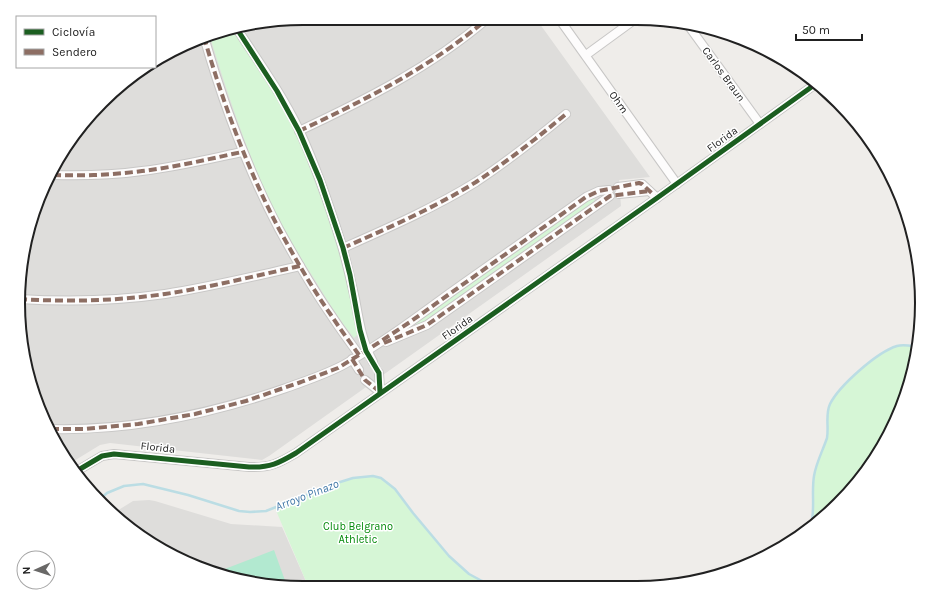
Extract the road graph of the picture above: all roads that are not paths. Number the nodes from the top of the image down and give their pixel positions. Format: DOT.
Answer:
graph roads {
  1 [pos="480,25"];
  2 [pos="564,25"];
  3 [pos="627,25"];
  4 [pos="692,30"];
  5 [pos="239,32"];
  6 [pos="206,43"];
  7 [pos="586,55"];
  8 [pos="811,86"];
  9 [pos="566,114"];
  10 [pos="760,124"];
  11 [pos="299,131"];
  12 [pos="242,152"];
  13 [pos="56,175"];
  14 [pos="677,184"];
  15 [pos="619,190"];
  16 [pos="593,193"];
  17 [pos="657,198"];
  18 [pos="599,202"];
  19 [pos="343,248"];
  20 [pos="300,266"];
  21 [pos="25,299"];
  22 [pos="369,349"];
  23 [pos="355,357"];
  24 [pos="372,362"];
  25 [pos="359,370"];
  26 [pos="378,372"];
  27 [pos="365,380"];
  28 [pos="380,392"];
  29 [pos="56,429"];
  30 [pos="80,469"];
  1 -- 11 [label="street"];
  2 -- 7 [label="street, Ohm"];
  3 -- 7 [label="street"];
  4 -- 10 [label="street, Carlos Braun"];
  5 -- 11 [label="street"];
  6 -- 12 [label="street"];
  7 -- 14 [label="street, Ohm"];
  8 -- 10 [label="street, Florida"];
  9 -- 19 [label="street"];
  10 -- 14 [label="street, Florida"];
  11 -- 19 [label="street"];
  12 -- 13 [label="street"];
  12 -- 20 [label="street"];
  14 -- 17 [label="street, Florida"];
  15 -- 17 [label="street"];
  16 -- 18 [label="street"];
  16 -- 18 [label="street"];
  16 -- 22 [label="street"];
  17 -- 28 [label="street, Florida"];
  18 -- 22 [label="street"];
  19 -- 22 [label="street"];
  20 -- 21 [label="street"];
  20 -- 23 [label="street"];
  22 -- 23 [label="street"];
  22 -- 24 [label="street"];
  23 -- 25 [label="street"];
  23 -- 29 [label="street"];
  26 -- 28 [label="street"];
  27 -- 28 [label="street"];
  28 -- 30 [label="street, Florida"];
}
